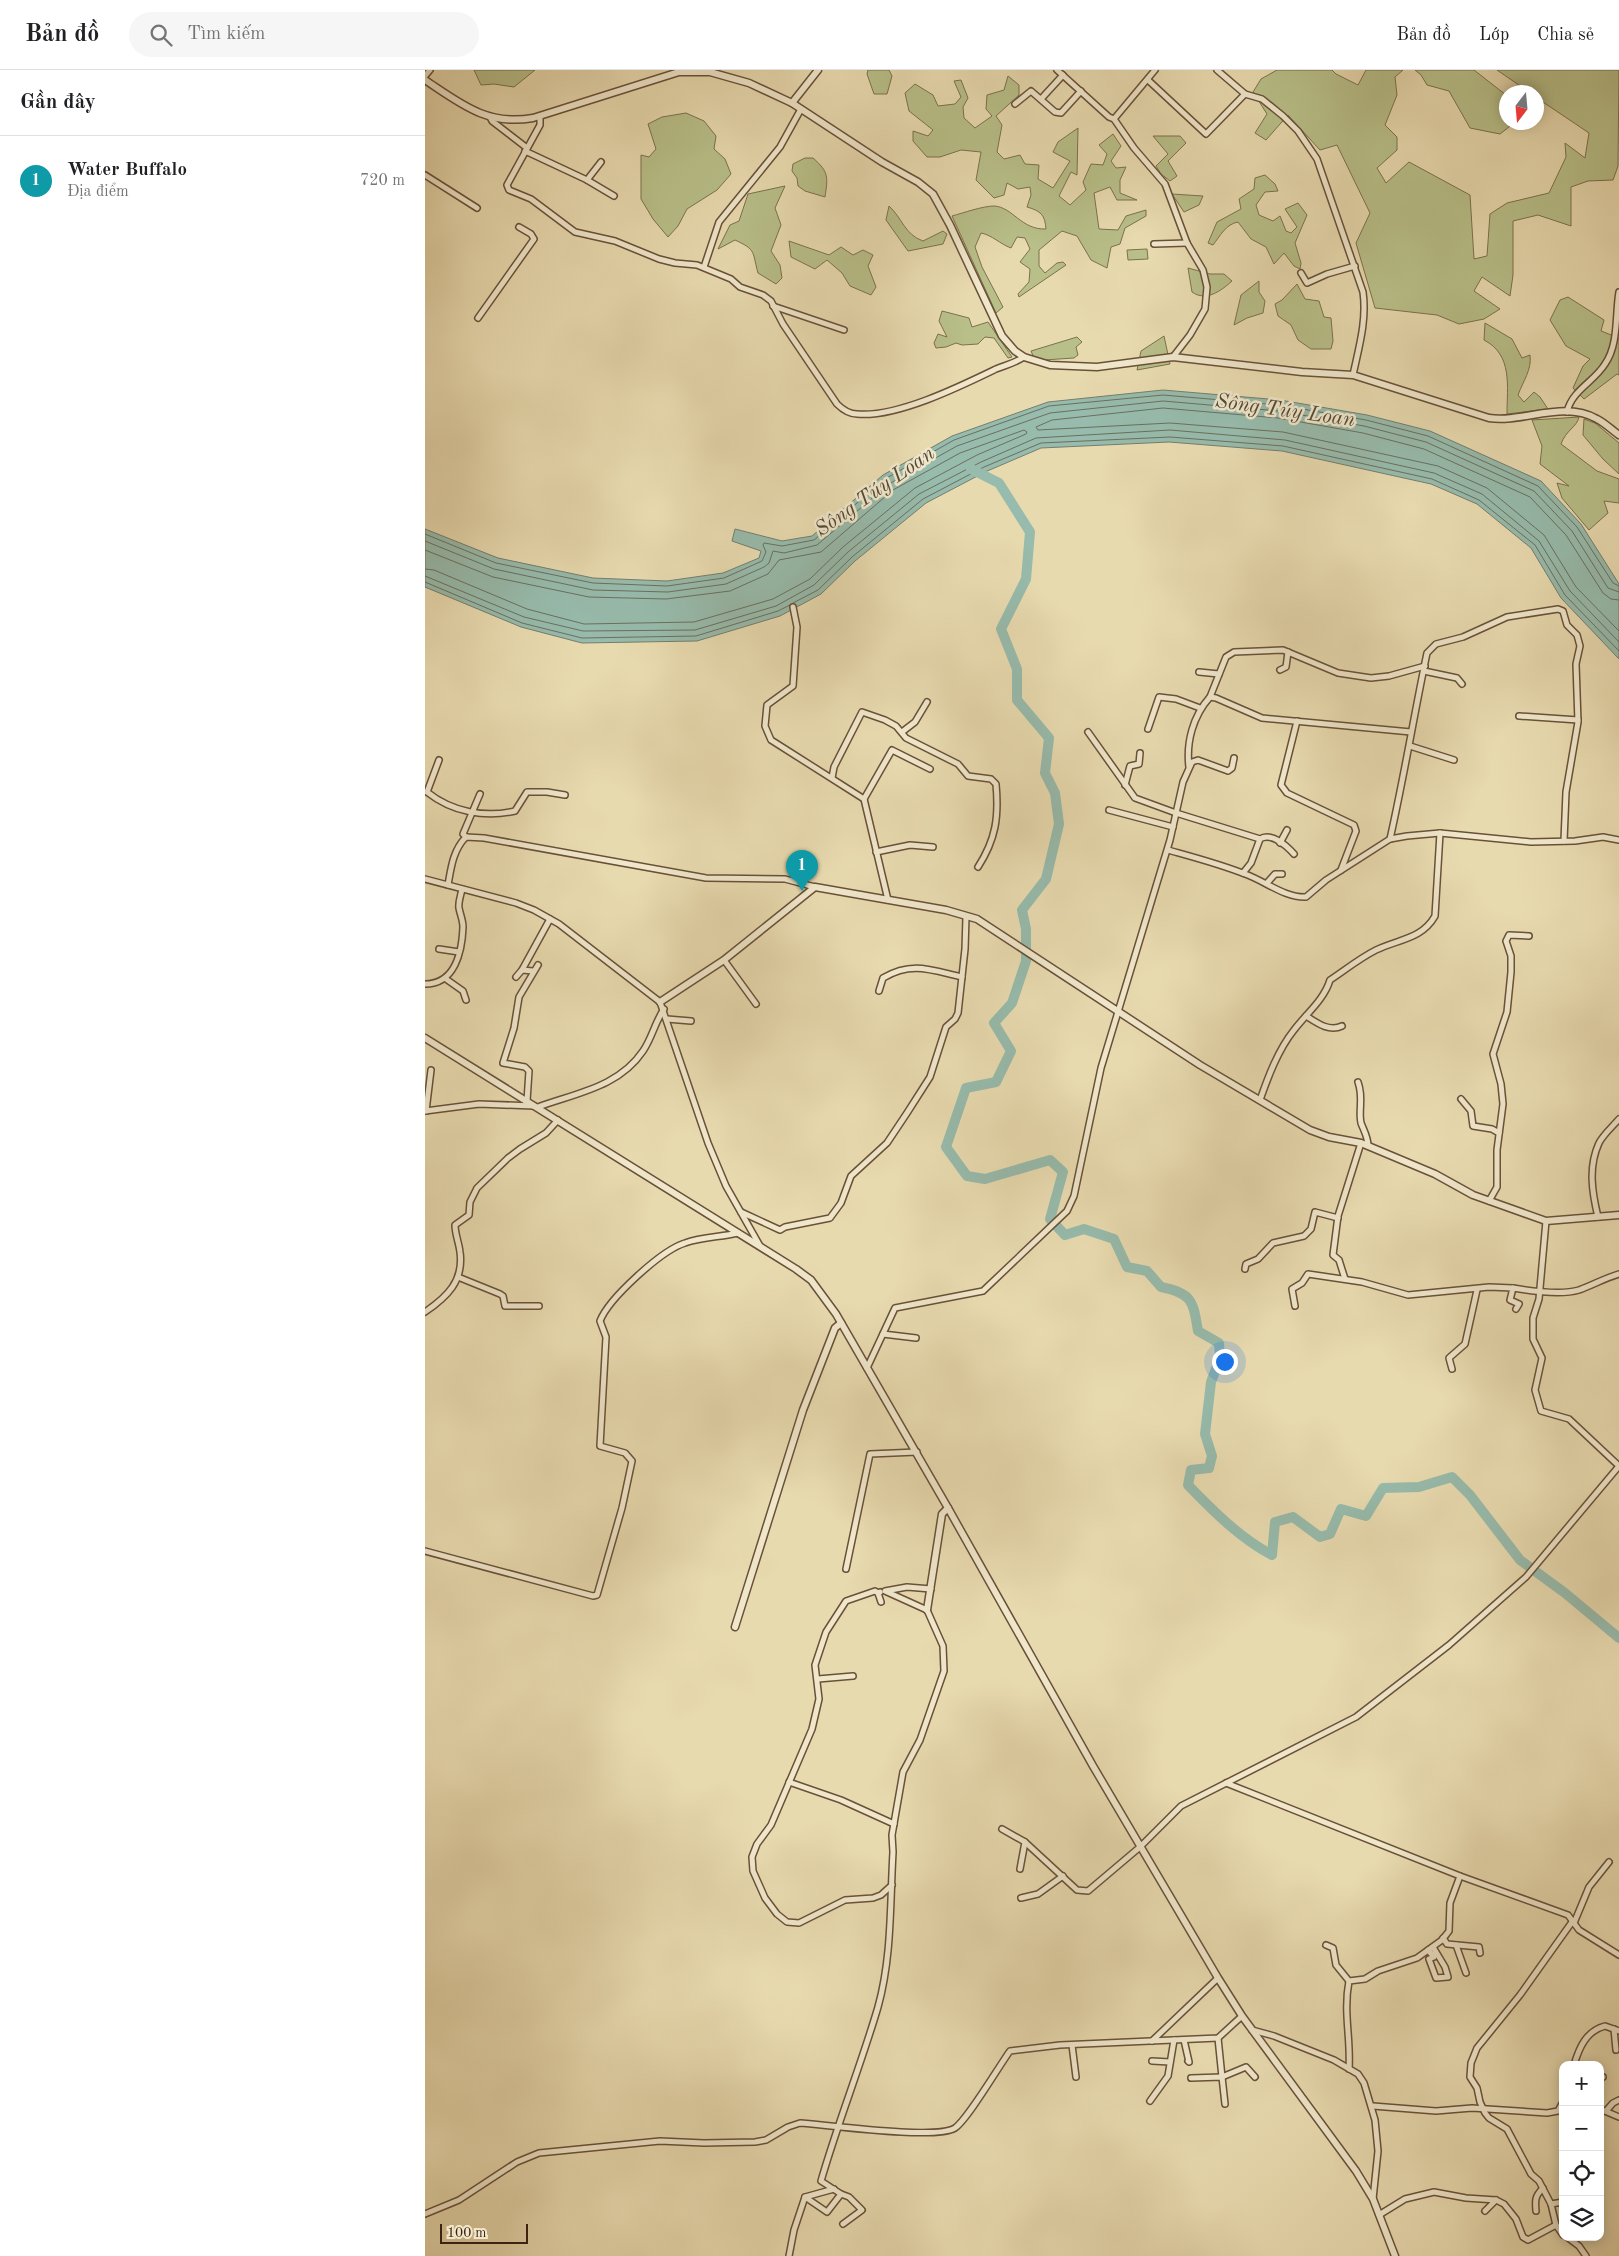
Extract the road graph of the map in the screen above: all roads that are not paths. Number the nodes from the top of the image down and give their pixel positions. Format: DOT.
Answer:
graph roads {
  1 [pos="430,70"];
  2 [pos="818,70"];
  3 [pos="1057,70"];
  4 [pos="1155,70"];
  5 [pos="1217,70"];
  6 [pos="1063,75"];
  7 [pos="425,78"];
  8 [pos="1148,80"];
  9 [pos="1081,91"];
  10 [pos="1245,94"];
  11 [pos="1041,99"];
  12 [pos="792,103"];
  13 [pos="1015,104"];
  14 [pos="801,109"];
  15 [pos="540,116"];
  16 [pos="490,117"];
  17 [pos="1114,119"];
  18 [pos="526,150"];
  19 [pos="601,162"];
  20 [pos="425,175"];
  21 [pos="587,180"];
  22 [pos="614,196"];
  23 [pos="477,208"];
  24 [pos="519,227"];
  25 [pos="1187,243"];
  26 [pos="1154,244"];
  27 [pos="1355,266"];
  28 [pos="704,267"];
  29 [pos="1301,273"];
  30 [pos="1619,292"];
  31 [pos="773,306"];
  32 [pos="479,318"];
  33 [pos="844,330"];
  34 [pos="1024,357"];
  35 [pos="1173,357"];
  36 [pos="1353,375"];
  37 [pos="1567,412"];
  38 [pos="1619,435"];
  39 [pos="793,607"];
  40 [pos="1288,652"];
  41 [pos="1424,669"];
  42 [pos="1281,670"];
  43 [pos="1199,672"];
  44 [pos="1219,674"];
  45 [pos="1462,684"];
  46 [pos="1210,697"];
  47 [pos="927,702"];
  48 [pos="1200,708"];
  49 [pos="1519,716"];
  50 [pos="1578,720"];
  51 [pos="1297,721"];
  52 [pos="1148,729"];
  53 [pos="902,732"];
  54 [pos="1087,732"];
  55 [pos="1411,732"];
  56 [pos="1410,746"];
  57 [pos="1140,753"];
  58 [pos="1234,758"];
  59 [pos="439,760"];
  60 [pos="1454,760"];
  61 [pos="1190,768"];
  62 [pos="930,770"];
  63 [pos="832,778"];
  64 [pos="1125,785"];
  65 [pos="480,794"];
  66 [pos="565,795"];
  67 [pos="864,799"];
  68 [pos="1109,810"];
  69 [pos="471,813"];
  70 [pos="1175,813"];
  71 [pos="1173,828"];
  72 [pos="1287,830"];
  73 [pos="1440,833"];
  74 [pos="465,837"];
  75 [pos="1390,839"];
  76 [pos="1260,840"];
  77 [pos="1619,840"];
  78 [pos="1564,841"];
  79 [pos="1280,843"];
  80 [pos="933,847"];
  81 [pos="1168,850"];
  82 [pos="876,852"];
  83 [pos="1294,854"];
  84 [pos="978,867"];
  85 [pos="1341,870"];
  86 [pos="1243,873"];
  87 [pos="1282,874"];
  88 [pos="425,880"];
  89 [pos="1267,882"];
  90 [pos="449,885"];
  91 [pos="815,887"];
  92 [pos="462,889"];
  93 [pos="888,900"];
  94 [pos="966,917"];
  95 [pos="550,919"];
  96 [pos="1529,936"];
  97 [pos="439,949"];
  98 [pos="459,952"];
  99 [pos="724,960"];
  100 [pos="538,965"];
  101 [pos="523,970"];
  102 [pos="533,972"];
  103 [pos="516,977"];
  104 [pos="962,977"];
  105 [pos="446,979"];
  106 [pos="425,984"];
  107 [pos="879,992"];
  108 [pos="466,1000"];
  109 [pos="660,1002"];
  110 [pos="756,1004"];
  111 [pos="663,1009"];
  112 [pos="1119,1011"];
  113 [pos="1306,1016"];
  114 [pos="667,1019"];
  115 [pos="691,1021"];
  116 [pos="1342,1026"];
  117 [pos="425,1038"];
  118 [pos="431,1070"];
  119 [pos="1358,1082"];
  120 [pos="1461,1099"];
  121 [pos="1259,1100"];
  122 [pos="527,1101"];
  123 [pos="537,1107"];
  124 [pos="426,1111"];
  125 [pos="1619,1119"];
  126 [pos="558,1120"];
  127 [pos="1499,1134"];
  128 [pos="1365,1145"];
  129 [pos="1489,1201"];
  130 [pos="741,1212"];
  131 [pos="1619,1215"];
  132 [pos="1598,1216"];
  133 [pos="1338,1218"];
  134 [pos="1546,1221"];
  135 [pos="738,1233"];
  136 [pos="760,1246"];
  137 [pos="1245,1269"];
  138 [pos="1619,1274"];
  139 [pos="458,1277"];
  140 [pos="1345,1279"];
  141 [pos="1513,1288"];
  142 [pos="1477,1290"];
  143 [pos="1539,1293"];
  144 [pos="539,1306"];
  145 [pos="1295,1306"];
  146 [pos="1516,1309"];
  147 [pos="425,1312"];
  148 [pos="841,1322"];
  149 [pos="883,1334"];
  150 [pos="916,1338"];
  151 [pos="867,1368"];
  152 [pos="1452,1369"];
  153 [pos="917,1452"];
  154 [pos="1619,1466"];
  155 [pos="948,1508"];
  156 [pos="425,1551"];
  157 [pos="846,1569"];
  158 [pos="931,1589"];
  159 [pos="885,1591"];
  160 [pos="878,1593"];
  161 [pos="881,1602"];
  162 [pos="927,1610"];
  163 [pos="735,1627"];
  164 [pos="853,1676"];
  165 [pos="818,1679"];
  166 [pos="789,1782"];
  167 [pos="1227,1783"];
  168 [pos="894,1824"];
  169 [pos="1002,1829"];
  170 [pos="1025,1842"];
  171 [pos="1140,1847"];
  172 [pos="1609,1862"];
  173 [pos="1020,1869"];
  174 [pos="1063,1876"];
  175 [pos="1460,1876"];
  176 [pos="891,1885"];
  177 [pos="1021,1898"];
  178 [pos="1573,1922"];
  179 [pos="1443,1938"];
  180 [pos="1327,1945"];
  181 [pos="1456,1945"];
  182 [pos="1431,1949"];
  183 [pos="1480,1953"];
  184 [pos="1619,1955"];
  185 [pos="1466,1973"];
  186 [pos="1218,1978"];
  187 [pos="1349,1981"];
  188 [pos="1242,2016"];
  189 [pos="1252,2030"];
  190 [pos="1617,2030"];
  191 [pos="1218,2038"];
  192 [pos="1174,2040"];
  193 [pos="1184,2040"];
  194 [pos="1152,2041"];
  195 [pos="1072,2045"];
  196 [pos="1616,2050"];
  197 [pos="1152,2061"];
  198 [pos="1188,2061"];
  199 [pos="1575,2061"];
  200 [pos="1170,2062"];
  201 [pos="1349,2069"];
  202 [pos="1076,2076"];
  203 [pos="1255,2076"];
  204 [pos="1222,2077"];
  205 [pos="1191,2078"];
  206 [pos="1619,2100"];
  207 [pos="1150,2101"];
  208 [pos="1225,2104"];
  209 [pos="1373,2106"];
  210 [pos="1561,2106"];
  211 [pos="1483,2108"];
  212 [pos="1604,2109"];
  213 [pos="1604,2110"];
  214 [pos="1558,2111"];
  215 [pos="1619,2117"];
  216 [pos="837,2126"];
  217 [pos="1543,2188"];
  218 [pos="834,2189"];
  219 [pos="841,2194"];
  220 [pos="805,2197"];
  221 [pos="1373,2199"];
  222 [pos="1496,2200"];
  223 [pos="1559,2203"];
  224 [pos="1551,2204"];
  225 [pos="1536,2210"];
  226 [pos="1485,2211"];
  227 [pos="425,2214"];
  228 [pos="1379,2215"];
  229 [pos="843,2224"];
  230 [pos="1556,2225"];
  231 [pos="1559,2229"];
  232 [pos="1572,2241"];
  233 [pos="789,2256"];
  234 [pos="1395,2256"];
  235 [pos="1586,2256"];
  1 -- 7 [label="street"];
  2 -- 12 [label="street"];
  3 -- 6 [label="street"];
  4 -- 8 [label="street"];
  5 -- 10 [label="street"];
  6 -- 9 [label="street"];
  6 -- 11 [label="street"];
  7 -- 16 [label="street"];
  8 -- 10 [label="street"];
  8 -- 17 [label="street"];
  9 -- 11 [label="street"];
  9 -- 17 [label="street"];
  10 -- 27 [label="street"];
  11 -- 13 [label="street"];
  12 -- 14 [label="street"];
  12 -- 15 [label="street"];
  14 -- 28 [label="street"];
  14 -- 34 [label="street"];
  15 -- 16 [label="street"];
  15 -- 18 [label="street"];
  16 -- 18 [label="street"];
  17 -- 25 [label="street"];
  18 -- 21 [label="street"];
  18 -- 28 [label="street"];
  19 -- 21 [label="street"];
  20 -- 23 [label="street"];
  21 -- 22 [label="street"];
  24 -- 32 [label="street"];
  25 -- 26 [label="street"];
  25 -- 35 [label="street"];
  27 -- 29 [label="street"];
  27 -- 36 [label="street"];
  28 -- 31 [label="street"];
  30 -- 37 [label="street"];
  31 -- 33 [label="street"];
  31 -- 34 [label="street"];
  34 -- 35 [label="street"];
  35 -- 36 [label="street"];
  36 -- 37 [label="street"];
  37 -- 38 [label="street"];
  39 -- 63 [label="street"];
  40 -- 41 [label="street"];
  40 -- 42 [label="street"];
  40 -- 44 [label="street"];
  41 -- 45 [label="street"];
  41 -- 50 [label="street"];
  41 -- 55 [label="street"];
  43 -- 44 [label="street"];
  44 -- 46 [label="street"];
  46 -- 48 [label="street"];
  46 -- 51 [label="street"];
  47 -- 53 [label="street"];
  48 -- 52 [label="street"];
  48 -- 61 [label="street"];
  49 -- 50 [label="street"];
  50 -- 78 [label="street"];
  51 -- 55 [label="street"];
  51 -- 85 [label="street"];
  53 -- 63 [label="street"];
  53 -- 84 [label="street"];
  54 -- 64 [label="street"];
  55 -- 56 [label="street"];
  56 -- 60 [label="street"];
  56 -- 75 [label="street"];
  57 -- 64 [label="street"];
  58 -- 61 [label="street"];
  59 -- 69 [label="street"];
  61 -- 70 [label="street"];
  62 -- 67 [label="street"];
  63 -- 67 [label="street"];
  64 -- 70 [label="street"];
  65 -- 69 [label="street"];
  66 -- 69 [label="street"];
  67 -- 82 [label="street"];
  68 -- 71 [label="street"];
  69 -- 74 [label="street"];
  70 -- 71 [label="street"];
  70 -- 76 [label="street"];
  71 -- 81 [label="street"];
  72 -- 79 [label="street"];
  73 -- 75 [label="street"];
  73 -- 78 [label="street"];
  73 -- 113 [label="street"];
  74 -- 90 [label="street"];
  74 -- 91 [label="street"];
  75 -- 85 [label="street"];
  76 -- 79 [label="street"];
  76 -- 86 [label="street"];
  77 -- 78 [label="street"];
  79 -- 83 [label="street"];
  80 -- 82 [label="street"];
  81 -- 86 [label="street"];
  81 -- 112 [label="street"];
  82 -- 93 [label="street"];
  85 -- 89 [label="street"];
  86 -- 89 [label="street"];
  87 -- 89 [label="street"];
  88 -- 90 [label="street"];
  90 -- 92 [label="street"];
  91 -- 93 [label="street"];
  91 -- 99 [label="street"];
  92 -- 95 [label="street"];
  92 -- 98 [label="street"];
  93 -- 94 [label="street"];
  94 -- 104 [label="street"];
  94 -- 112 [label="street"];
  95 -- 101 [label="street"];
  95 -- 109 [label="street"];
  96 -- 127 [label="street"];
  97 -- 98 [label="street"];
  98 -- 105 [label="street"];
  99 -- 109 [label="street"];
  99 -- 110 [label="street"];
  100 -- 102 [label="street"];
  101 -- 102 [label="street"];
  101 -- 103 [label="street"];
  102 -- 122 [label="street"];
  104 -- 107 [label="street"];
  104 -- 130 [label="street"];
  105 -- 106 [label="street"];
  105 -- 108 [label="street"];
  109 -- 111 [label="street"];
  111 -- 114 [label="street"];
  111 -- 123 [label="street"];
  112 -- 121 [label="street"];
  112 -- 149 [label="street"];
  113 -- 116 [label="street"];
  113 -- 121 [label="street"];
  114 -- 115 [label="street"];
  114 -- 130 [label="street"];
  117 -- 122 [label="street"];
  118 -- 124 [label="street"];
  119 -- 128 [label="street"];
  120 -- 127 [label="street"];
  121 -- 128 [label="street"];
  122 -- 123 [label="street"];
  123 -- 124 [label="street"];
  123 -- 126 [label="street"];
  125 -- 132 [label="street"];
  126 -- 135 [label="street"];
  126 -- 139 [label="street"];
  127 -- 129 [label="street"];
  128 -- 129 [label="street"];
  128 -- 133 [label="street"];
  129 -- 134 [label="street"];
  130 -- 136 [label="street"];
  131 -- 132 [label="street"];
  132 -- 134 [label="street"];
  133 -- 137 [label="street"];
  133 -- 140 [label="street"];
  134 -- 143 [label="street"];
  135 -- 136 [label="street"];
  135 -- 156 [label="street"];
  136 -- 148 [label="street"];
  138 -- 143 [label="street"];
  139 -- 144 [label="street"];
  139 -- 147 [label="street"];
  140 -- 142 [label="street"];
  140 -- 145 [label="street"];
  141 -- 142 [label="street"];
  141 -- 143 [label="street"];
  141 -- 146 [label="street"];
  142 -- 152 [label="street"];
  143 -- 154 [label="street"];
  148 -- 151 [label="street"];
  148 -- 163 [label="street"];
  149 -- 150 [label="street"];
  149 -- 151 [label="street"];
  151 -- 153 [label="street"];
  153 -- 155 [label="street"];
  153 -- 157 [label="street"];
  154 -- 167 [label="street"];
  155 -- 158 [label="street"];
  155 -- 171 [label="street"];
  158 -- 159 [label="street"];
  158 -- 162 [label="street"];
  159 -- 160 [label="street"];
  159 -- 162 [label="street"];
  160 -- 161 [label="street"];
  160 -- 165 [label="street"];
  162 -- 168 [label="street"];
  164 -- 165 [label="street"];
  165 -- 166 [label="street"];
  166 -- 168 [label="street"];
  166 -- 176 [label="street"];
  167 -- 171 [label="street"];
  167 -- 175 [label="street"];
  168 -- 176 [label="street"];
  169 -- 170 [label="street"];
  170 -- 173 [label="street"];
  170 -- 174 [label="street"];
  171 -- 174 [label="street"];
  171 -- 186 [label="street"];
  172 -- 178 [label="street"];
  174 -- 177 [label="street"];
  175 -- 178 [label="street"];
  175 -- 179 [label="street"];
  176 -- 216 [label="street"];
  178 -- 184 [label="street"];
  178 -- 211 [label="street"];
  179 -- 181 [label="street"];
  179 -- 182 [label="street"];
  180 -- 187 [label="street"];
  181 -- 183 [label="street"];
  181 -- 185 [label="street"];
  182 -- 182 [label="street"];
  182 -- 187 [label="street"];
  186 -- 188 [label="street"];
  186 -- 194 [label="street"];
  187 -- 201 [label="street"];
  188 -- 189 [label="street"];
  188 -- 191 [label="street"];
  189 -- 201 [label="street"];
  189 -- 221 [label="street"];
  190 -- 196 [label="street"];
  190 -- 199 [label="street"];
  191 -- 193 [label="street"];
  191 -- 204 [label="street"];
  192 -- 193 [label="street"];
  192 -- 194 [label="street"];
  192 -- 200 [label="street"];
  193 -- 198 [label="street"];
  194 -- 195 [label="street"];
  195 -- 202 [label="street"];
  195 -- 216 [label="street"];
  197 -- 200 [label="street"];
  200 -- 207 [label="street"];
  201 -- 209 [label="street"];
  203 -- 204 [label="street"];
  204 -- 205 [label="street"];
  204 -- 208 [label="street"];
  206 -- 212 [label="street"];
  209 -- 211 [label="street"];
  209 -- 221 [label="street"];
  210 -- 214 [label="street"];
  211 -- 214 [label="street"];
  211 -- 217 [label="street"];
  213 -- 215 [label="street"];
  216 -- 218 [label="street"];
  216 -- 227 [label="street"];
  217 -- 224 [label="street"];
  217 -- 225 [label="street"];
  218 -- 219 [label="street"];
  218 -- 220 [label="street"];
  219 -- 220 [label="street"];
  219 -- 229 [label="street"];
  220 -- 233 [label="street"];
  221 -- 228 [label="street"];
  222 -- 226 [label="street"];
  222 -- 228 [label="street"];
  222 -- 230 [label="street"];
  223 -- 224 [label="street"];
  224 -- 230 [label="street"];
  228 -- 234 [label="street"];
  230 -- 231 [label="street"];
  232 -- 235 [label="street"];
}
